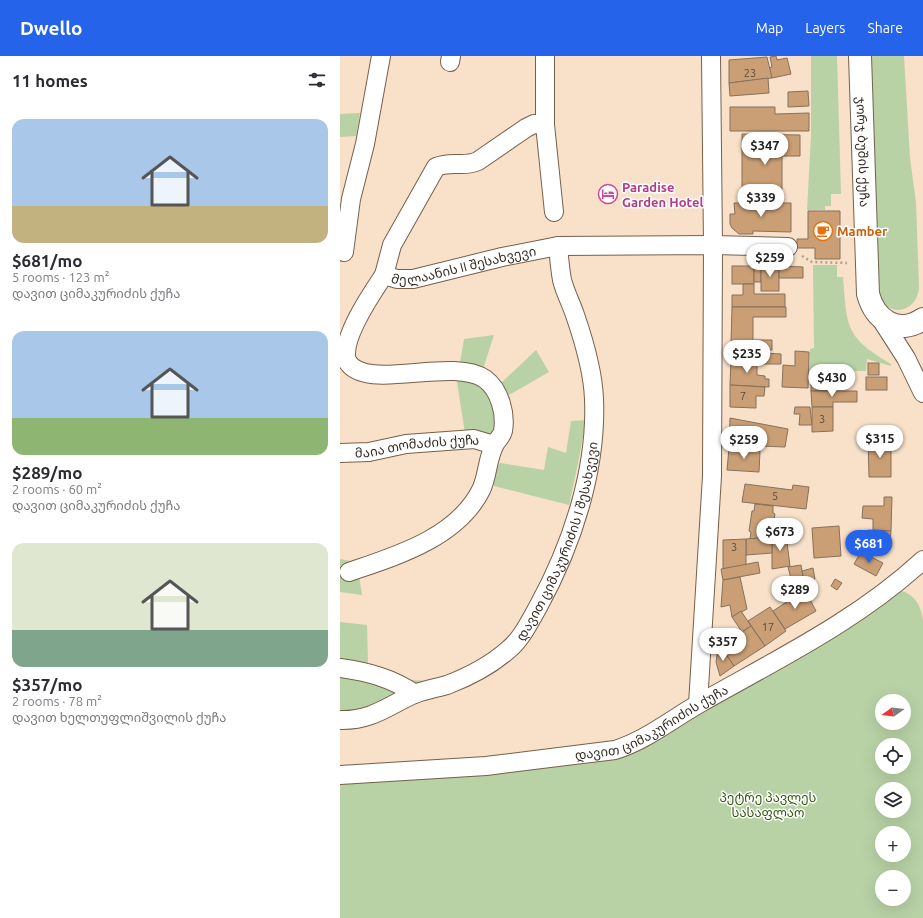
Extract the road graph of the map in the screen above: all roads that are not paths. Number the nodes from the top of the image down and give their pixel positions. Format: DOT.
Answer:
graph roads {
  1 [pos="381,56"];
  2 [pos="546,56"];
  3 [pos="711,56"];
  4 [pos="860,56"];
  5 [pos="545,125"];
  6 [pos="554,212"];
  7 [pos="713,245"];
  8 [pos="558,246"];
  9 [pos="788,247"];
  10 [pos="344,252"];
  11 [pos="384,275"];
  12 [pos="879,316"];
  13 [pos="923,319"];
  14 [pos="923,393"];
  15 [pos="494,445"];
  16 [pos="340,453"];
  17 [pos="923,560"];
  18 [pos="349,572"];
  19 [pos="340,668"];
  20 [pos="415,694"];
  21 [pos="698,704"];
  22 [pos="340,720"];
  23 [pos="340,776"];
  1 -- 10 [label="street"];
  2 -- 5 [label="street"];
  3 -- 7 [label="street"];
  4 -- 12 [label="main road, ჯორჯ ბუშის ქუჩა"];
  5 -- 6 [label="street"];
  5 -- 11 [label="street"];
  7 -- 8 [label="street, მელაანის II შესახვევი"];
  7 -- 9 [label="street, მელაანის II შესახვევი"];
  7 -- 21 [label="street"];
  8 -- 11 [label="street, მელაანის II შესახვევი"];
  8 -- 20 [label="street, დავით ციმაკურიძის I შესახვევი"];
  11 -- 15 [label="street, მელაანის II შესახვევი"];
  12 -- 13 [label="main road, ჯორჯ ბუშის ქუჩა"];
  12 -- 14 [label="street"];
  15 -- 16 [label="street, მაია თომაძის ქუჩა"];
  15 -- 18 [label="street, მელაანის II შესახვევი"];
  17 -- 21 [label="street, დავით ციმაკურიძის ქუჩა"];
  19 -- 20 [label="street"];
  20 -- 22 [label="street, დავით ციმაკურიძის I შესახვევი"];
  21 -- 23 [label="street, დავით ციმაკურიძის ქუჩა"];
}
